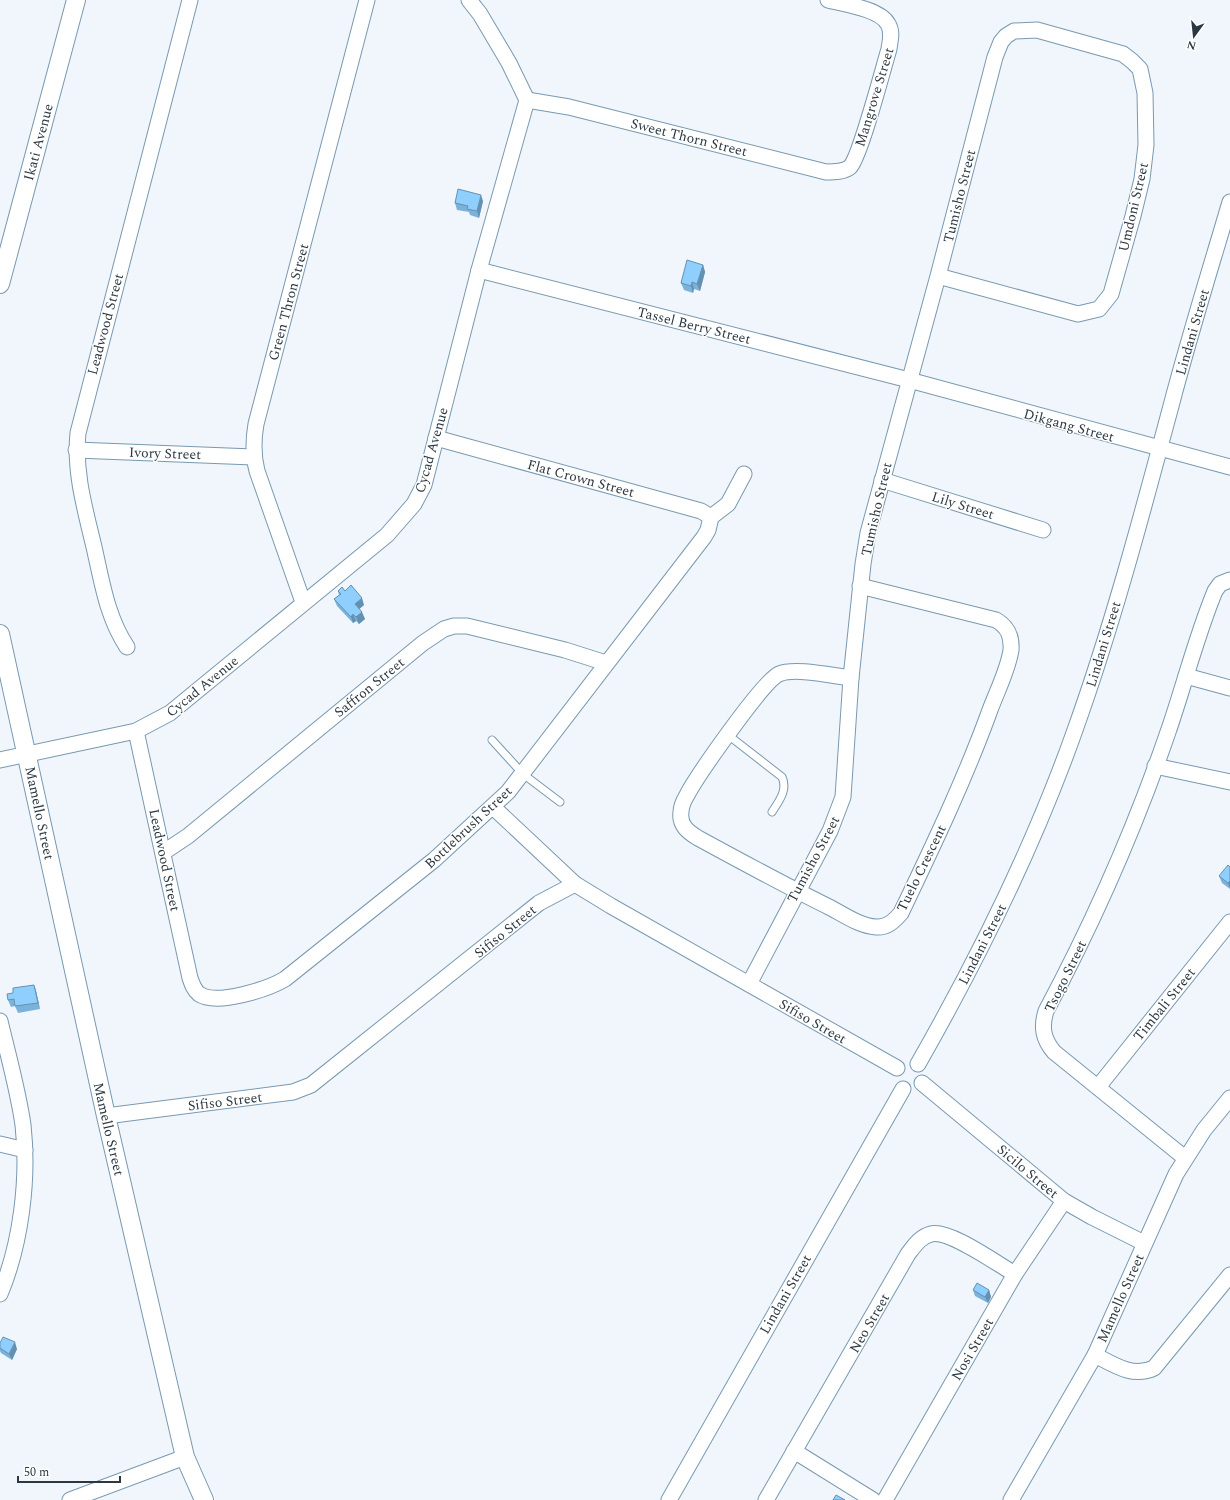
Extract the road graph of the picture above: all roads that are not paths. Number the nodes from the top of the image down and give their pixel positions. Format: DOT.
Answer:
graph roads {
  1 [pos="76,0"];
  2 [pos="190,0"];
  3 [pos="367,0"];
  4 [pos="468,0"];
  5 [pos="828,0"];
  6 [pos="1014,31"];
  7 [pos="527,100"];
  8 [pos="850,167"];
  9 [pos="1230,202"];
  10 [pos="480,270"];
  11 [pos="938,276"];
  12 [pos="0,284"];
  13 [pos="909,380"];
  14 [pos="436,438"];
  15 [pos="76,450"];
  16 [pos="1160,450"];
  17 [pos="253,457"];
  18 [pos="1230,467"];
  19 [pos="744,474"];
  20 [pos="882,480"];
  21 [pos="710,524"];
  22 [pos="1043,530"];
  23 [pos="1230,580"];
  24 [pos="860,586"];
  25 [pos="303,602"];
  26 [pos="0,634"];
  27 [pos="127,647"];
  28 [pos="606,663"];
  29 [pos="1186,676"];
  30 [pos="851,678"];
  31 [pos="1230,688"];
  32 [pos="136,731"];
  33 [pos="728,735"];
  34 [pos="492,740"];
  35 [pos="28,755"];
  36 [pos="0,760"];
  37 [pos="1155,766"];
  38 [pos="523,774"];
  39 [pos="1230,782"];
  40 [pos="560,802"];
  41 [pos="493,807"];
  42 [pos="772,812"];
  43 [pos="164,852"];
  44 [pos="575,884"];
  45 [pos="797,891"];
  46 [pos="1230,922"];
  47 [pos="749,984"];
  48 [pos="195,990"];
  49 [pos="0,1021"];
  50 [pos="918,1064"];
  51 [pos="897,1068"];
  52 [pos="922,1083"];
  53 [pos="1098,1087"];
  54 [pos="903,1088"];
  55 [pos="1230,1098"];
  56 [pos="106,1116"];
  57 [pos="0,1144"];
  58 [pos="25,1150"];
  59 [pos="1185,1158"];
  60 [pos="1064,1201"];
  61 [pos="1144,1243"];
  62 [pos="1015,1274"];
  63 [pos="1230,1275"];
  64 [pos="0,1294"];
  65 [pos="1094,1355"];
  66 [pos="794,1451"];
  67 [pos="184,1457"];
  68 [pos="70,1500"];
  69 [pos="204,1500"];
  70 [pos="669,1500"];
  71 [pos="766,1500"];
  72 [pos="873,1500"];
  73 [pos="885,1500"];
  74 [pos="1011,1500"];
  1 -- 12 [label="street, Ikati Avenue"];
  2 -- 15 [label="street, Leadwood Street"];
  3 -- 17 [label="street, Green Thron Street"];
  4 -- 7 [label="street"];
  5 -- 8 [label="street, Mangrove Street"];
  6 -- 11 [label="street, Tumisho Street"];
  6 -- 11 [label="street, Umdoni Street"];
  7 -- 8 [label="street, Sweet Thorn Street"];
  7 -- 10 [label="street, Cycad Avenue"];
  9 -- 16 [label="street, Lindani Street"];
  10 -- 13 [label="street, Tassel Berry Street"];
  10 -- 14 [label="street, Cycad Avenue"];
  11 -- 13 [label="street, Tumisho Street"];
  13 -- 16 [label="street, Dikgang Street"];
  13 -- 20 [label="street, Tumisho Street"];
  14 -- 21 [label="street, Flat Crown Street"];
  14 -- 25 [label="street, Cycad Avenue"];
  15 -- 17 [label="street, Ivory Street"];
  15 -- 27 [label="street, Leadwood Street"];
  16 -- 18 [label="street, Dikgang Street"];
  16 -- 50 [label="street, Lindani Street"];
  17 -- 25 [label="street, Green Thron Street"];
  19 -- 21 [label="street, Bottlebrush Street"];
  20 -- 22 [label="street, Lily Street"];
  20 -- 24 [label="street, Tumisho Street"];
  21 -- 28 [label="street, Bottlebrush Street"];
  23 -- 29 [label="street, Tsogo Street"];
  24 -- 30 [label="street, Tumisho Street"];
  24 -- 45 [label="street, Tuelo Crescent"];
  25 -- 32 [label="street, Cycad Avenue"];
  26 -- 35 [label="street"];
  28 -- 38 [label="street, Bottlebrush Street"];
  28 -- 43 [label="street, Saffron Street"];
  29 -- 31 [label="street"];
  29 -- 37 [label="street, Tsogo Street"];
  30 -- 33 [label="street, Tuelo Crescent"];
  30 -- 45 [label="street, Tumisho Street"];
  32 -- 35 [label="street, Cycad Avenue"];
  32 -- 43 [label="street, Leadwood Street"];
  33 -- 42 [label="lane"];
  33 -- 45 [label="street, Tuelo Crescent"];
  34 -- 38 [label="lane"];
  35 -- 36 [label="street, Cycad Avenue"];
  35 -- 56 [label="street, Mamello Street"];
  37 -- 39 [label="street"];
  37 -- 53 [label="street, Tsogo Street"];
  38 -- 40 [label="lane"];
  38 -- 41 [label="street, Bottlebrush Street"];
  41 -- 44 [label="street"];
  41 -- 48 [label="street, Bottlebrush Street"];
  43 -- 48 [label="street, Leadwood Street"];
  44 -- 47 [label="street, Sifiso Street"];
  44 -- 56 [label="street, Sifiso Street"];
  45 -- 47 [label="street, Tumisho Street"];
  46 -- 53 [label="street, Timbali Street"];
  47 -- 51 [label="street, Sifiso Street"];
  49 -- 58 [label="street"];
  50 -- 51 [label="street"];
  50 -- 52 [label="street"];
  51 -- 54 [label="street"];
  52 -- 54 [label="street"];
  52 -- 60 [label="street, Sicilo Street"];
  53 -- 59 [label="street, Tsogo Street"];
  54 -- 70 [label="street, Lindani Street"];
  55 -- 59 [label="street, Mamello Street"];
  56 -- 67 [label="street, Mamello Street"];
  57 -- 58 [label="street"];
  58 -- 64 [label="street"];
  59 -- 61 [label="street, Mamello Street"];
  60 -- 61 [label="street, Sicilo Street"];
  60 -- 62 [label="street, Nosi Street"];
  61 -- 65 [label="street, Mamello Street"];
  62 -- 66 [label="street, Neo Street"];
  62 -- 73 [label="street, Nosi Street"];
  63 -- 65 [label="street"];
  65 -- 74 [label="street, Mamello Street"];
  66 -- 71 [label="street, Neo Street"];
  66 -- 72 [label="street"];
  67 -- 68 [label="street"];
  67 -- 69 [label="street, Mamello Street"];
}
